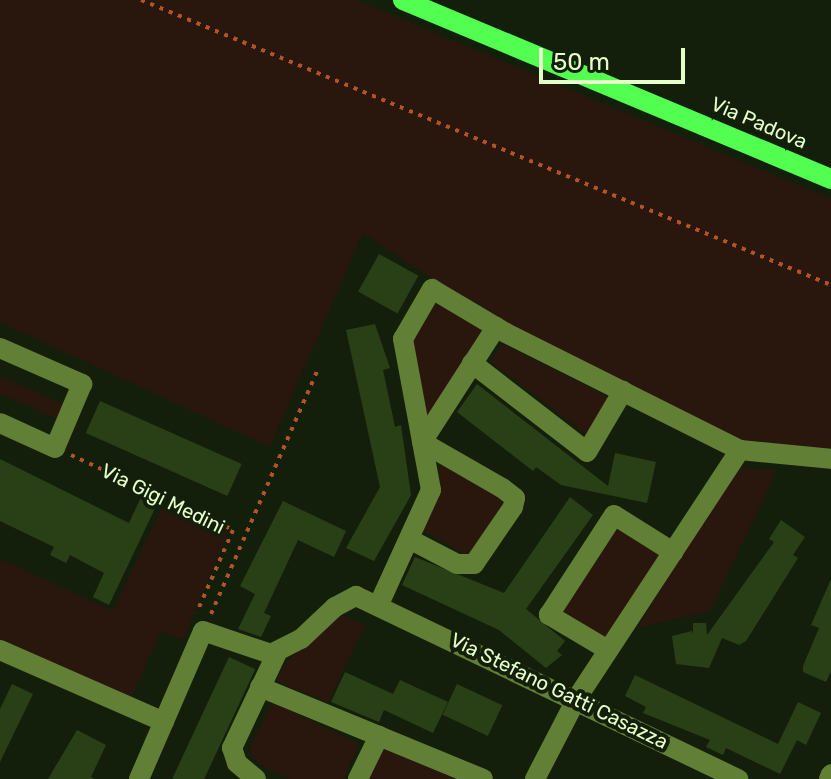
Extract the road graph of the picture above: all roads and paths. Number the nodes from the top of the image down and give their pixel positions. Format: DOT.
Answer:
graph roads {
  1 [pos="141,0"];
  2 [pos="403,0"];
  3 [pos="831,179"];
  4 [pos="831,285"];
  5 [pos="496,327"];
  6 [pos="0,348"];
  7 [pos="472,363"];
  8 [pos="318,369"];
  9 [pos="623,391"];
  10 [pos="0,423"];
  11 [pos="422,442"];
  12 [pos="55,448"];
  13 [pos="740,450"];
  14 [pos="831,459"];
  15 [pos="409,539"];
  16 [pos="673,552"];
  17 [pos="379,604"];
  18 [pos="200,624"];
  19 [pos="0,650"];
  20 [pos="608,650"];
  21 [pos="277,653"];
  22 [pos="260,687"];
  23 [pos="577,698"];
  24 [pos="164,722"];
  25 [pos="379,736"];
  26 [pos="139,779"];
  27 [pos="256,779"];
  28 [pos="358,779"];
  29 [pos="483,779"];
  30 [pos="535,779"];
  31 [pos="738,779"];
  1 -- 4 [label="path"];
  2 -- 3 [label="main road, Via Padova"];
  5 -- 7 [label="street"];
  5 -- 9 [label="street"];
  5 -- 11 [label="street"];
  6 -- 12 [label="street"];
  7 -- 9 [label="street"];
  7 -- 11 [label="street"];
  8 -- 18 [label="path"];
  9 -- 13 [label="street"];
  10 -- 12 [label="street"];
  11 -- 15 [label="street"];
  11 -- 15 [label="street"];
  12 -- 18 [label="path, Via Gigi Medini"];
  13 -- 14 [label="street"];
  13 -- 16 [label="street"];
  15 -- 17 [label="street"];
  16 -- 20 [label="street"];
  16 -- 20 [label="street"];
  17 -- 21 [label="street"];
  17 -- 23 [label="street, Via Stefano Gatti Casazza"];
  18 -- 21 [label="street"];
  18 -- 24 [label="street"];
  19 -- 24 [label="street"];
  20 -- 23 [label="street"];
  21 -- 22 [label="street"];
  22 -- 25 [label="street"];
  22 -- 27 [label="street"];
  23 -- 30 [label="street"];
  23 -- 31 [label="street, Via Stefano Gatti Casazza"];
  24 -- 26 [label="street"];
  25 -- 28 [label="street"];
  25 -- 29 [label="street"];
}
